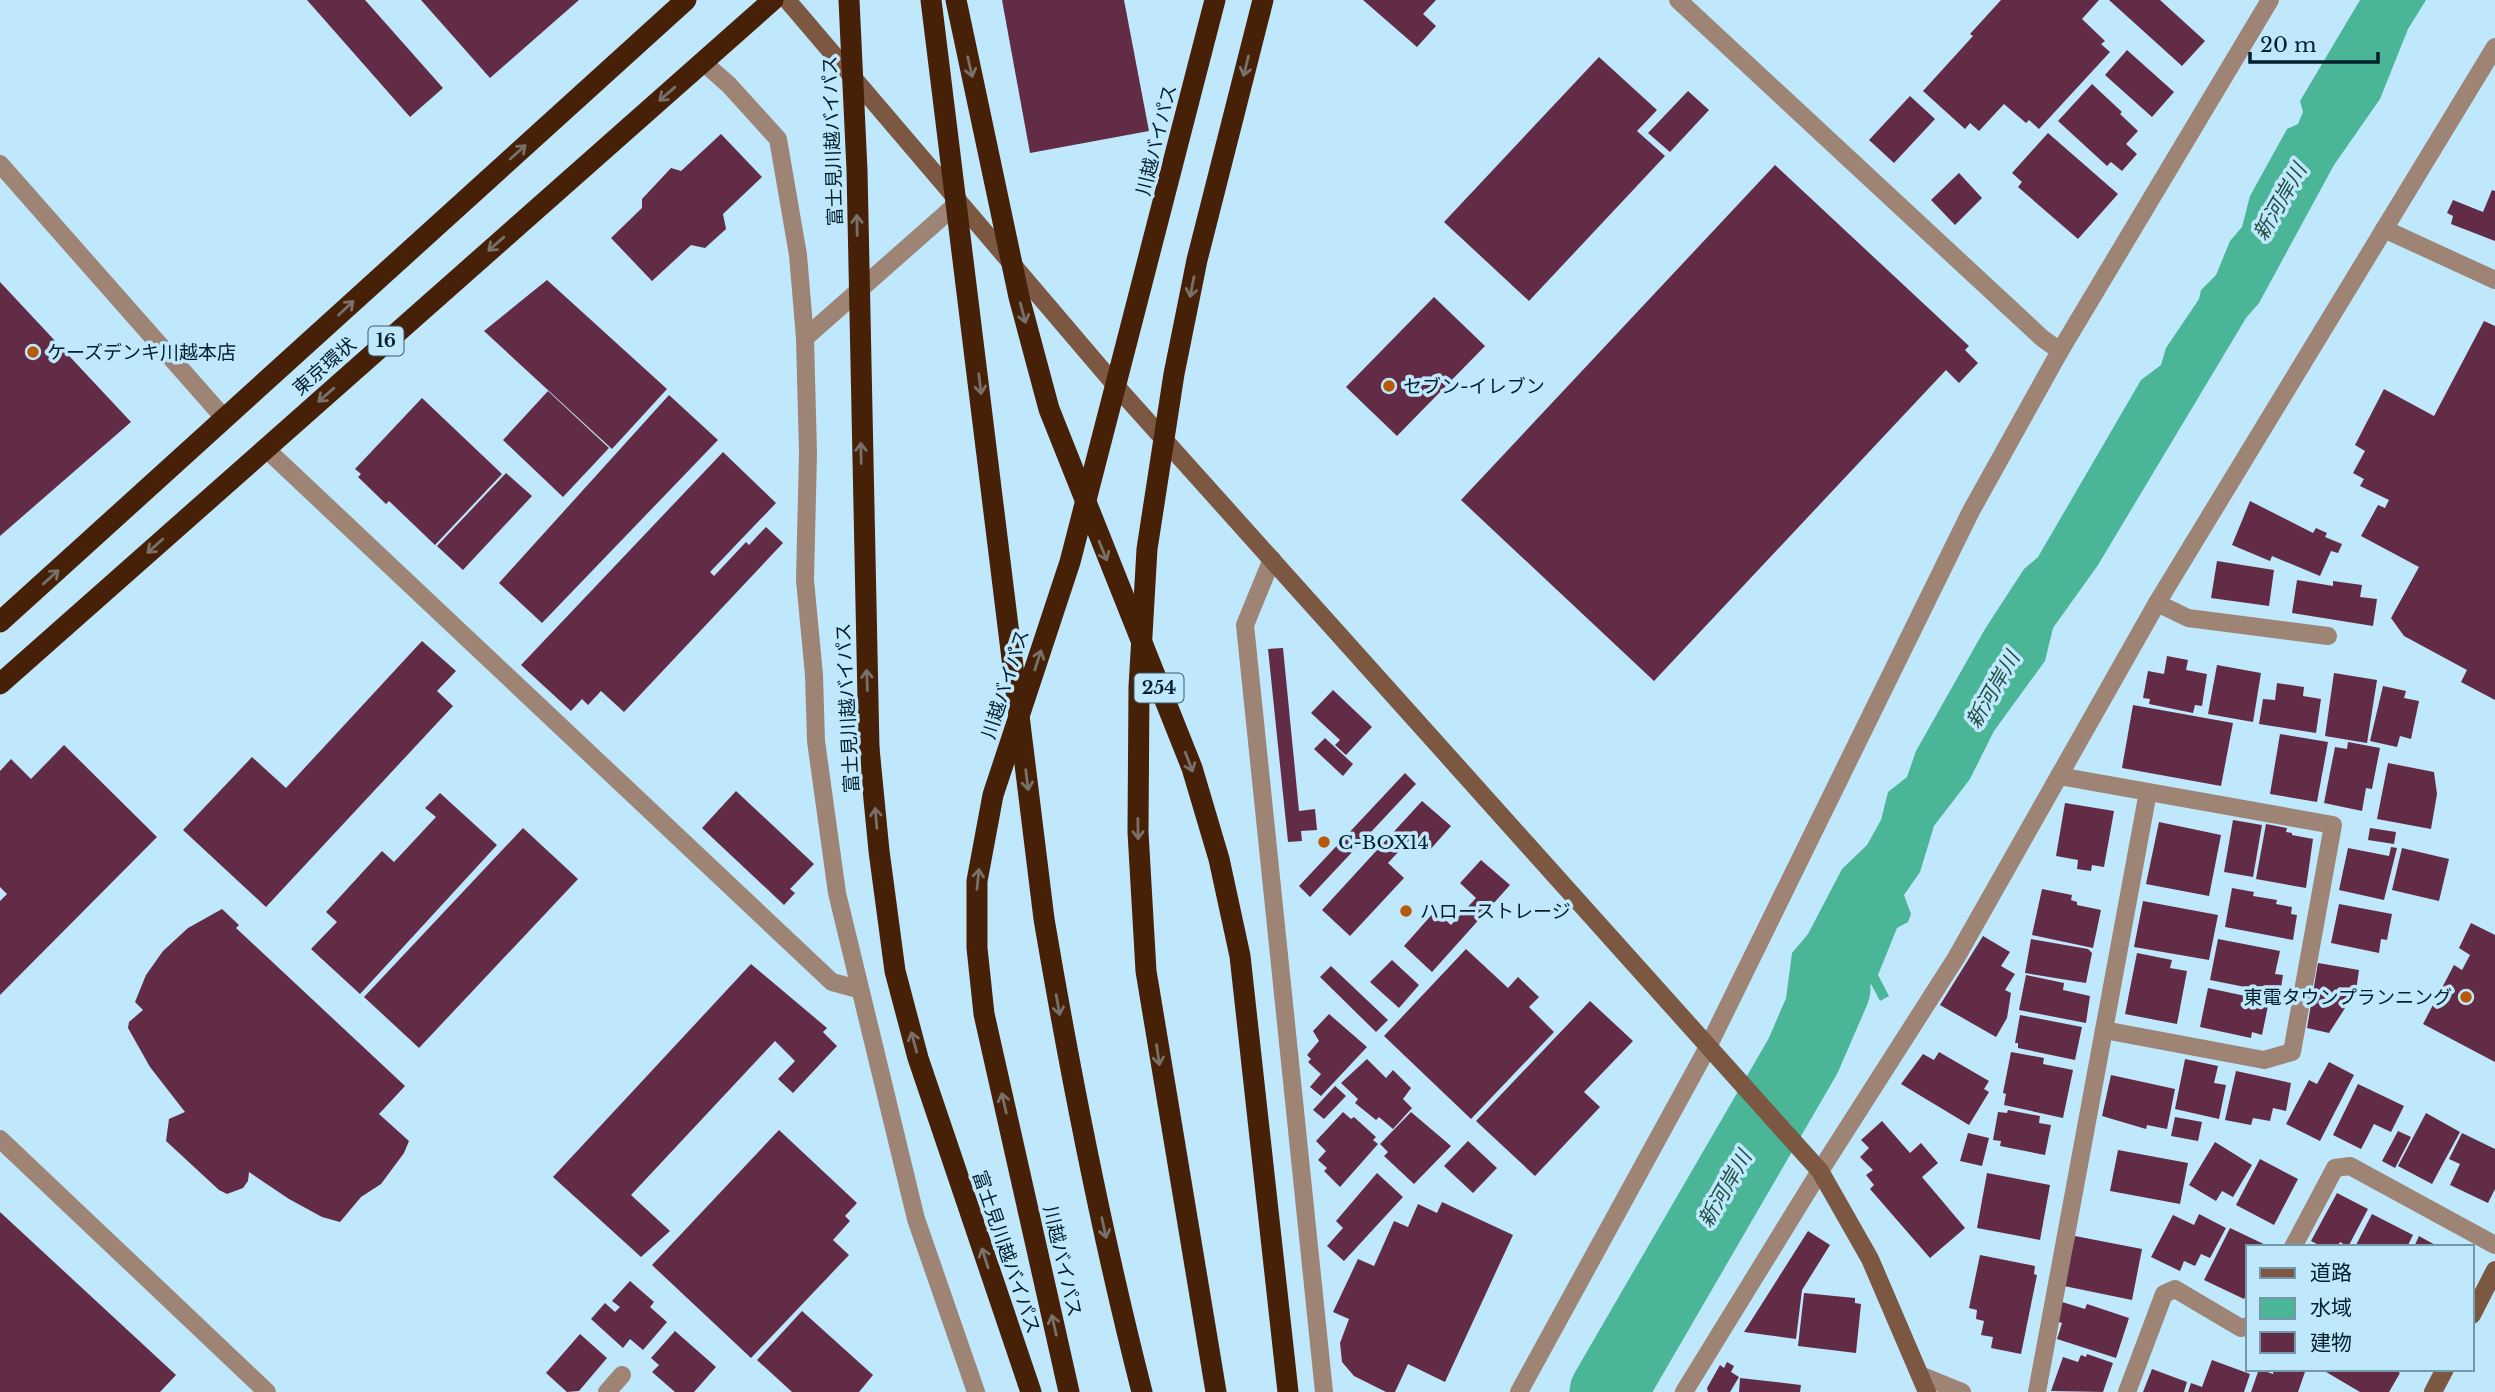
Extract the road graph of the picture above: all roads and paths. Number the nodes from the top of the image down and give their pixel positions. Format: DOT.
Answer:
graph roads {
  1 [pos="686,0"];
  2 [pos="773,0"];
  3 [pos="787,0"];
  4 [pos="849,0"];
  5 [pos="931,0"];
  6 [pos="956,0"];
  7 [pos="1215,0"];
  8 [pos="1263,0"];
  9 [pos="1678,0"];
  10 [pos="2270,0"];
  11 [pos="2495,47"];
  12 [pos="702,62"];
  13 [pos="0,164"];
  14 [pos="959,202"];
  15 [pos="2384,229"];
  16 [pos="2495,280"];
  17 [pos="805,338"];
  18 [pos="2060,351"];
  19 [pos="1116,386"];
  20 [pos="225,419"];
  21 [pos="1163,438"];
  22 [pos="265,448"];
  23 [pos="1272,559"];
  24 [pos="2157,603"];
  25 [pos="0,622"];
  26 [pos="2328,636"];
  27 [pos="0,684"];
  28 [pos="2059,776"];
  29 [pos="2148,792"];
  30 [pos="858,989"];
  31 [pos="2104,1030"];
  32 [pos="1714,1054"];
  33 [pos="0,1139"];
  34 [pos="1813,1164"];
  35 [pos="2294,1245"];
  36 [pos="2495,1245"];
  37 [pos="2495,1270"];
  38 [pos="2474,1311"];
  39 [pos="2246,1327"];
  40 [pos="2444,1371"];
  41 [pos="622,1375"];
  42 [pos="1923,1384"];
  43 [pos="267,1392"];
  44 [pos="607,1392"];
  45 [pos="976,1392"];
  46 [pos="1031,1392"];
  47 [pos="1069,1392"];
  48 [pos="1142,1392"];
  49 [pos="1216,1392"];
  50 [pos="1288,1392"];
  51 [pos="1324,1392"];
  52 [pos="1519,1392"];
  53 [pos="1684,1392"];
  54 [pos="1962,1392"];
  55 [pos="2037,1392"];
  56 [pos="2127,1392"];
  57 [pos="2433,1392"];
  20 -- 1 [label="highway, 東京環状 / 16, one-way"];
  2 -- 12 [label="highway, 東京環状 / 16"];
  3 -- 14 [label="street"];
  46 -- 4 [label="highway, 富士見川越バイパス, one-way, bridge"];
  5 -- 48 [label="highway, one-way, bridge"];
  6 -- 50 [label="highway, 254, one-way, bridge"];
  7 -- 19 [label="highway, 川越バイパス"];
  8 -- 21 [label="highway, 254, one-way"];
  9 -- 18 [label="street"];
  10 -- 18 [label="street"];
  11 -- 15 [label="street"];
  12 -- 17 [label="street"];
  12 -- 22 [label="highway, 東京環状 / 16, one-way"];
  13 -- 20 [label="street"];
  14 -- 17 [label="street"];
  14 -- 19 [label="street"];
  15 -- 16 [label="street"];
  15 -- 24 [label="street"];
  17 -- 30 [label="street"];
  18 -- 32 [label="street"];
  19 -- 21 [label="street"];
  47 -- 19 [label="highway, 川越バイパス, one-way"];
  25 -- 20 [label="highway, 東京環状 / 16, one-way"];
  21 -- 23 [label="street"];
  21 -- 49 [label="highway, 254, one-way"];
  22 -- 27 [label="highway, 東京環状 / 16, one-way"];
  22 -- 30 [label="street"];
  23 -- 32 [label="street"];
  23 -- 51 [label="street"];
  24 -- 26 [label="street"];
  24 -- 28 [label="street"];
  28 -- 29 [label="street"];
  28 -- 34 [label="street"];
  29 -- 31 [label="street"];
  29 -- 31 [label="street"];
  30 -- 45 [label="street"];
  31 -- 55 [label="street"];
  32 -- 34 [label="street"];
  32 -- 52 [label="street"];
  33 -- 43 [label="street"];
  34 -- 42 [label="street"];
  34 -- 53 [label="street"];
  35 -- 36 [label="street"];
  37 -- 38 [label="street"];
  39 -- 56 [label="street"];
  40 -- 57 [label="street"];
  41 -- 44 [label="street"];
  42 -- 54 [label="street"];
}
